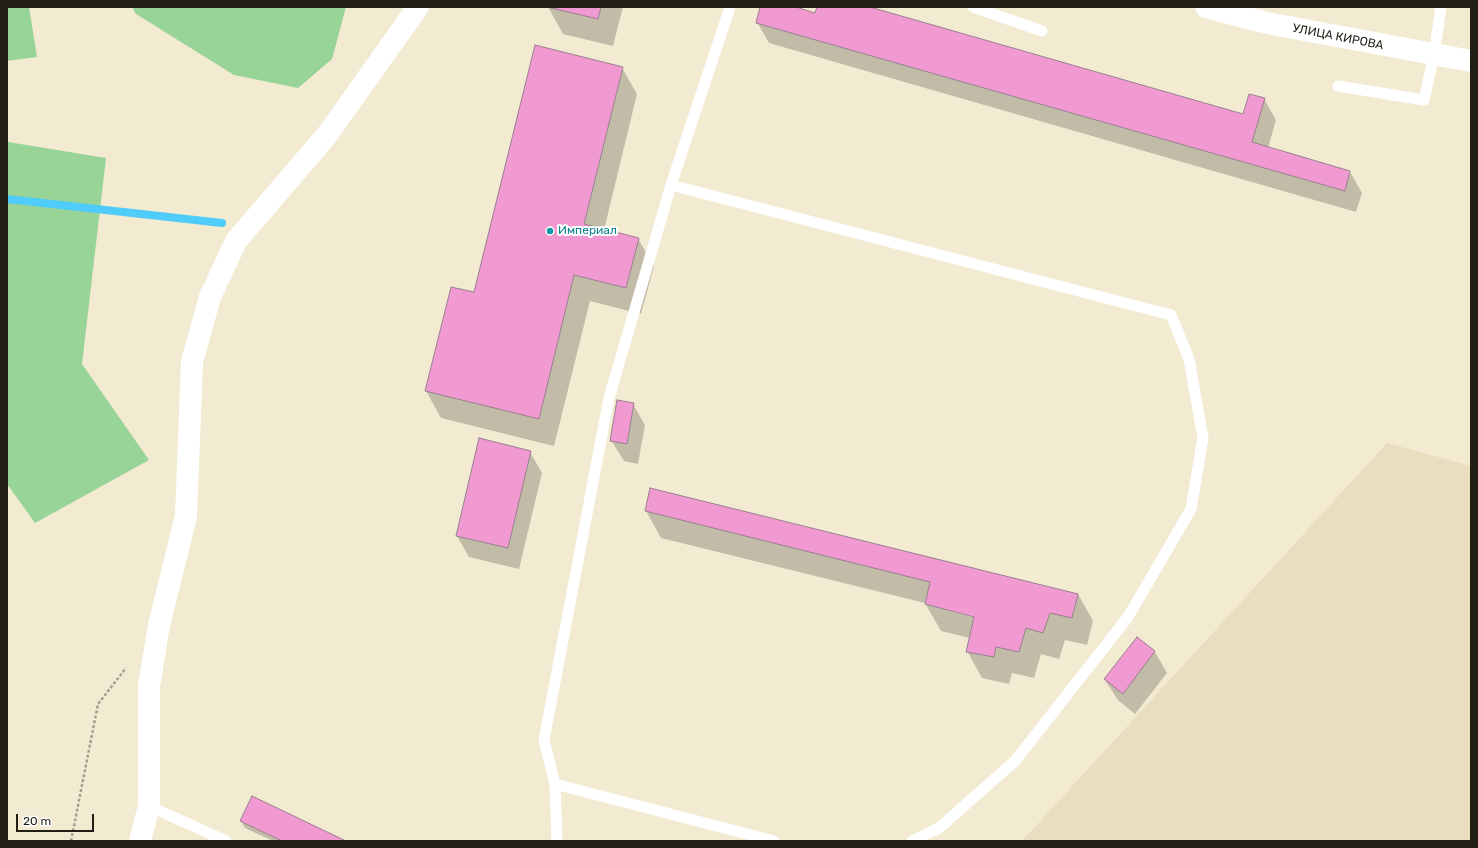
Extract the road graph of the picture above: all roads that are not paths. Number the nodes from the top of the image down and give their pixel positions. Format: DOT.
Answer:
graph roads {
  1 [pos="418,7"];
  2 [pos="730,7"];
  3 [pos="973,7"];
  4 [pos="1206,7"];
  5 [pos="1441,7"];
  6 [pos="1042,31"];
  7 [pos="1434,55"];
  8 [pos="1471,61"];
  9 [pos="1338,86"];
  10 [pos="671,185"];
  11 [pos="555,784"];
  12 [pos="149,806"];
  13 [pos="140,841"];
  14 [pos="226,841"];
  15 [pos="557,841"];
  16 [pos="774,841"];
  17 [pos="912,841"];
  1 -- 12 [label="street"];
  2 -- 10 [label="lane"];
  3 -- 6 [label="lane"];
  4 -- 7 [label="street, УЛИЦА КИРОВА"];
  5 -- 7 [label="lane"];
  7 -- 8 [label="street, УЛИЦА КИРОВА"];
  7 -- 9 [label="lane"];
  10 -- 11 [label="lane"];
  10 -- 17 [label="lane"];
  11 -- 15 [label="lane"];
  11 -- 16 [label="lane"];
  12 -- 13 [label="street"];
  12 -- 14 [label="lane"];
}
